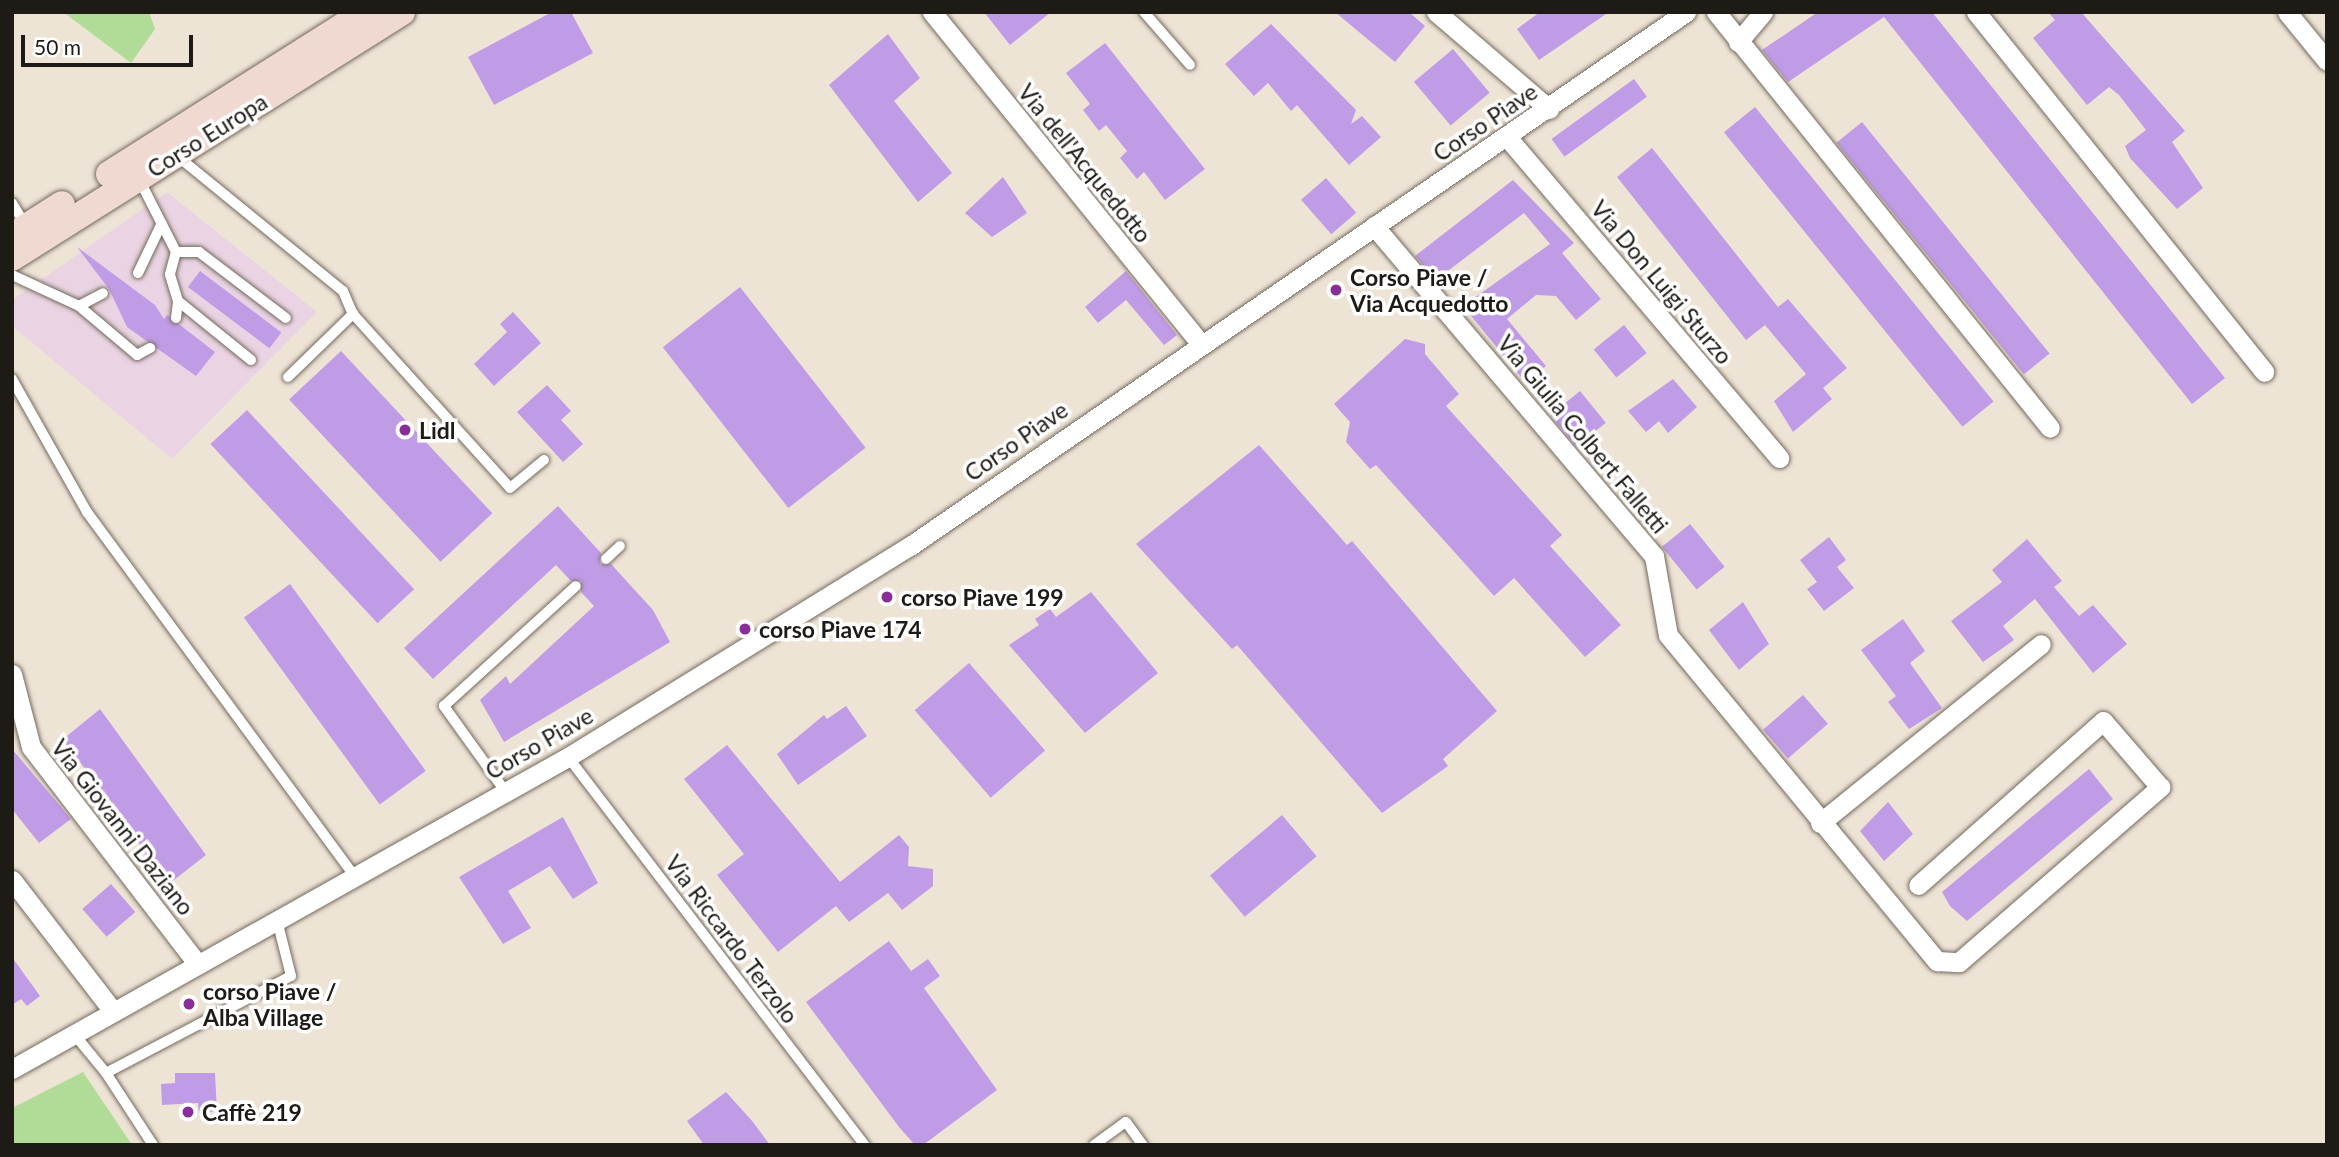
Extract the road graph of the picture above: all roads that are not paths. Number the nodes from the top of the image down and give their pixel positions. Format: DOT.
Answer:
graph roads {
  1 [pos="365,12"];
  2 [pos="402,12"];
  3 [pos="932,12"];
  4 [pos="1144,12"];
  5 [pos="1436,12"];
  6 [pos="1686,12"];
  7 [pos="1716,12"];
  8 [pos="1763,12"];
  9 [pos="1976,12"];
  10 [pos="2287,12"];
  11 [pos="1738,42"];
  12 [pos="2327,61"];
  13 [pos="1190,65"];
  14 [pos="1549,109"];
  15 [pos="1507,137"];
  16 [pos="176,155"];
  17 [pos="138,177"];
  18 [pos="12,203"];
  19 [pos="162,223"];
  20 [pos="1374,226"];
  21 [pos="20,231"];
  22 [pos="176,252"];
  23 [pos="12,258"];
  24 [pos="138,273"];
  25 [pos="12,275"];
  26 [pos="103,293"];
  27 [pos="178,301"];
  28 [pos="79,306"];
  29 [pos="353,314"];
  30 [pos="176,318"];
  31 [pos="286,318"];
  32 [pos="1200,343"];
  33 [pos="150,348"];
  34 [pos="251,359"];
  35 [pos="2264,372"];
  36 [pos="288,377"];
  37 [pos="12,379"];
  38 [pos="2050,428"];
  39 [pos="1779,458"];
  40 [pos="544,460"];
  41 [pos="620,546"];
  42 [pos="606,559"];
  43 [pos="576,586"];
  44 [pos="2041,644"];
  45 [pos="12,674"];
  46 [pos="568,757"];
  47 [pos="505,791"];
  48 [pos="1820,823"];
  49 [pos="353,874"];
  50 [pos="12,880"];
  51 [pos="1917,885"];
  52 [pos="276,916"];
  53 [pos="197,963"];
  54 [pos="113,1011"];
  55 [pos="74,1033"];
  56 [pos="12,1069"];
  57 [pos="106,1073"];
  58 [pos="153,1145"];
  59 [pos="865,1145"];
  60 [pos="1094,1145"];
  61 [pos="1143,1145"];
  1 -- 21 [label="main road, Corso Europa"];
  2 -- 16 [label="main road, Corso Europa"];
  3 -- 32 [label="street, Via dell'Acquedotto"];
  4 -- 13 [label="lane"];
  5 -- 14 [label="street"];
  6 -- 14 [label="street, Corso Piave"];
  7 -- 11 [label="street"];
  8 -- 11 [label="street"];
  9 -- 35 [label="street"];
  10 -- 12 [label="street"];
  11 -- 38 [label="street"];
  14 -- 15 [label="street, Corso Piave"];
  15 -- 20 [label="street, Corso Piave"];
  15 -- 39 [label="street, Via Don Luigi Sturzo"];
  16 -- 17 [label="main road, Corso Europa"];
  16 -- 29 [label="lane"];
  17 -- 19 [label="lane"];
  17 -- 23 [label="main road, Corso Europa"];
  18 -- 21 [label="lane, Corso Europa"];
  19 -- 22 [label="lane"];
  19 -- 24 [label="lane"];
  20 -- 32 [label="street, Corso Piave"];
  20 -- 48 [label="street, Via Giulia Colbert Falletti"];
  22 -- 27 [label="lane"];
  22 -- 31 [label="lane"];
  25 -- 28 [label="lane"];
  26 -- 28 [label="lane"];
  27 -- 30 [label="lane"];
  27 -- 34 [label="lane"];
  28 -- 33 [label="lane"];
  29 -- 36 [label="lane"];
  29 -- 40 [label="lane"];
  32 -- 46 [label="street, Corso Piave"];
  37 -- 49 [label="lane"];
  41 -- 42 [label="lane"];
  43 -- 47 [label="lane"];
  44 -- 48 [label="street"];
  45 -- 53 [label="street, Via Giovanni Daziano"];
  46 -- 47 [label="street, Corso Piave"];
  46 -- 59 [label="lane, Via Riccardo Terzolo"];
  47 -- 49 [label="street, Corso Piave"];
  48 -- 51 [label="street, Via Giulia Colbert Falletti"];
  49 -- 52 [label="street, Corso Piave"];
  50 -- 54 [label="street"];
  52 -- 53 [label="street, Corso Piave"];
  52 -- 57 [label="lane"];
  53 -- 54 [label="street, Corso Piave"];
  54 -- 55 [label="street, Corso Piave"];
  55 -- 56 [label="street, Corso Piave"];
  55 -- 57 [label="lane"];
  57 -- 58 [label="lane"];
  60 -- 61 [label="lane"];
}
